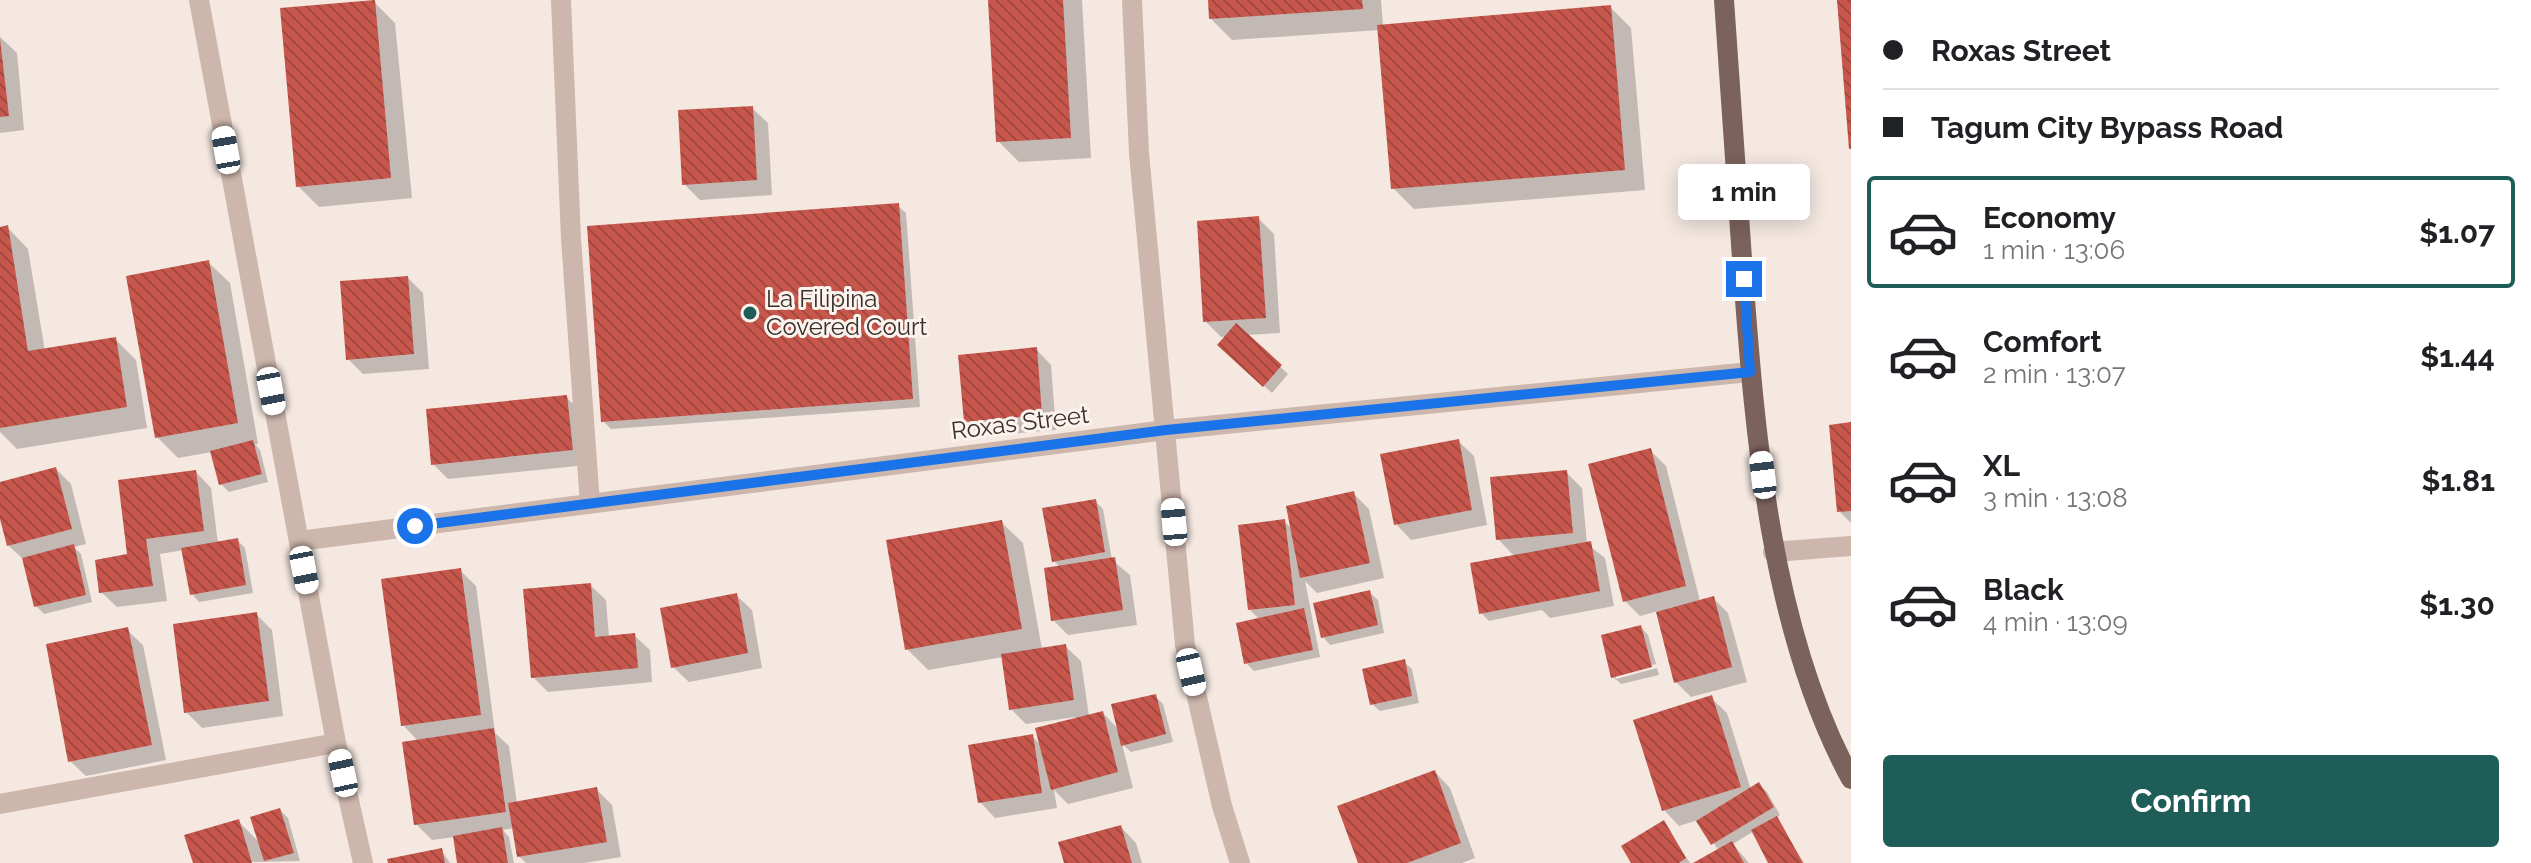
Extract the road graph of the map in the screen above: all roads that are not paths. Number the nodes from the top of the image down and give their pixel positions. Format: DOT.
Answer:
graph roads {
  1 [pos="199,0"];
  2 [pos="561,0"];
  3 [pos="1132,0"];
  4 [pos="1724,0"];
  5 [pos="1750,372"];
  6 [pos="1166,430"];
  7 [pos="590,504"];
  8 [pos="299,541"];
  9 [pos="1851,546"];
  10 [pos="1773,552"];
  11 [pos="336,743"];
  12 [pos="1851,779"];
  13 [pos="0,804"];
  14 [pos="363,863"];
  15 [pos="1240,863"];
  1 -- 8 [label="street"];
  2 -- 7 [label="street"];
  3 -- 6 [label="street"];
  4 -- 5 [label="main road"];
  5 -- 6 [label="street, Roxas Street"];
  5 -- 10 [label="main road"];
  6 -- 7 [label="street, Roxas Street"];
  6 -- 15 [label="street"];
  7 -- 8 [label="street, Roxas Street"];
  8 -- 11 [label="street"];
  9 -- 10 [label="street"];
  10 -- 12 [label="main road"];
  11 -- 13 [label="street"];
  11 -- 14 [label="street"];
}
